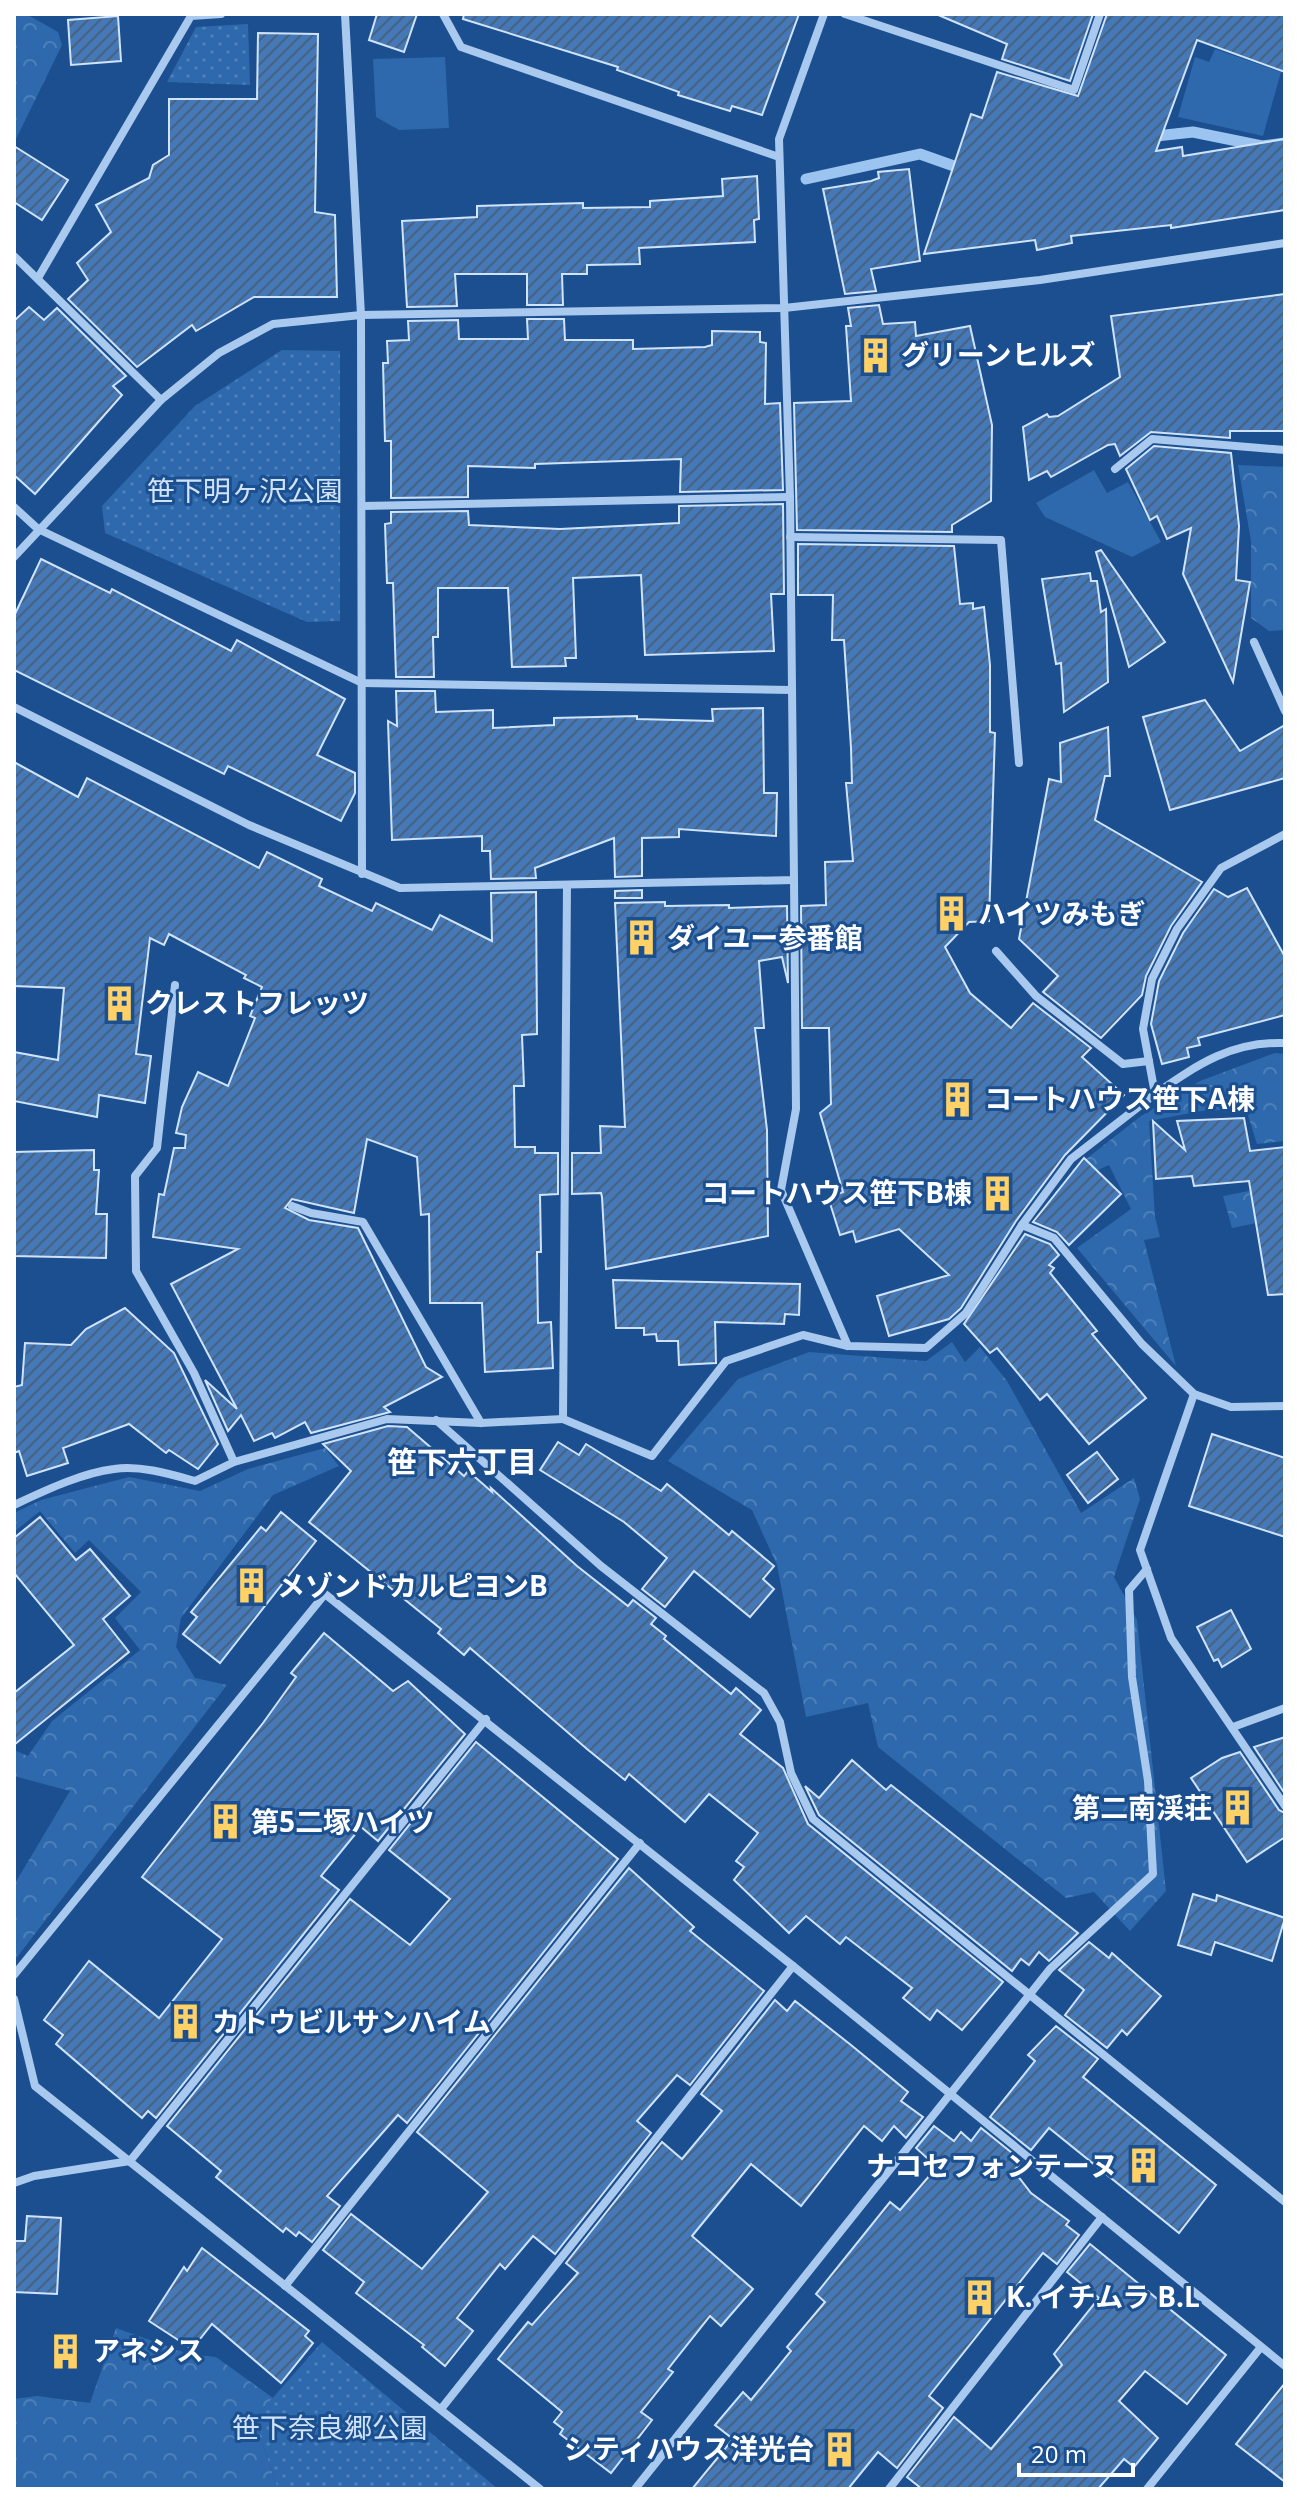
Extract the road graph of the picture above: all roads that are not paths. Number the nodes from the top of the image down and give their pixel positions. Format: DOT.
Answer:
graph roads {
  1 [pos="221,14"];
  2 [pos="345,14"];
  3 [pos="443,14"];
  4 [pos="824,14"];
  5 [pos="845,14"];
  6 [pos="1100,14"];
  7 [pos="779,157"];
  8 [pos="1285,243"];
  9 [pos="14,256"];
  10 [pos="38,278"];
  11 [pos="784,308"];
  12 [pos="361,315"];
  13 [pos="161,400"];
  14 [pos="1285,450"];
  15 [pos="1115,469"];
  16 [pos="790,497"];
  17 [pos="363,506"];
  18 [pos="14,507"];
  19 [pos="38,529"];
  20 [pos="790,537"];
  21 [pos="14,557"];
  22 [pos="1254,642"];
  23 [pos="362,683"];
  24 [pos="792,690"];
  25 [pos="14,707"];
  26 [pos="1285,711"];
  27 [pos="1019,763"];
  28 [pos="1285,834"];
  29 [pos="362,874"];
  30 [pos="794,880"];
  31 [pos="567,885"];
  32 [pos="996,951"];
  33 [pos="175,985"];
  34 [pos="1285,1043"];
  35 [pos="1149,1061"];
  36 [pos="1155,1094"];
  37 [pos="292,1206"];
  38 [pos="1022,1225"];
  39 [pos="848,1346"];
  40 [pos="1194,1394"];
  41 [pos="1285,1406"];
  42 [pos="436,1419"];
  43 [pos="563,1419"];
  44 [pos="481,1423"];
  45 [pos="234,1462"];
  46 [pos="14,1505"];
  47 [pos="1147,1569"];
  48 [pos="1285,1708"];
  49 [pos="486,1719"];
  50 [pos="1233,1727"];
  51 [pos="1285,1806"];
  52 [pos="640,1843"];
  53 [pos="793,1966"];
  54 [pos="14,1975"];
  55 [pos="1030,1994"];
  56 [pos="14,1999"];
  57 [pos="953,2095"];
  58 [pos="130,2161"];
  59 [pos="14,2183"];
  60 [pos="1285,2202"];
  61 [pos="1102,2217"];
  62 [pos="285,2286"];
  63 [pos="1261,2347"];
  64 [pos="1285,2366"];
  65 [pos="441,2409"];
  66 [pos="540,2489"];
  67 [pos="635,2489"];
  68 [pos="889,2489"];
  69 [pos="1147,2489"];
  1 -- 10 [label="street"];
  2 -- 12 [label="street"];
  3 -- 7 [label="street"];
  4 -- 7 [label="street"];
  5 -- 6 [label="street"];
  7 -- 11 [label="street"];
  8 -- 11 [label="street"];
  9 -- 10 [label="street"];
  10 -- 13 [label="street"];
  11 -- 12 [label="street"];
  11 -- 16 [label="street"];
  12 -- 13 [label="street"];
  12 -- 17 [label="street"];
  13 -- 19 [label="street"];
  14 -- 15 [label="street"];
  16 -- 17 [label="street"];
  16 -- 20 [label="street"];
  17 -- 23 [label="street"];
  18 -- 19 [label="street"];
  19 -- 21 [label="street"];
  19 -- 23 [label="street"];
  20 -- 24 [label="street"];
  20 -- 27 [label="street"];
  22 -- 26 [label="street"];
  23 -- 24 [label="street"];
  23 -- 29 [label="street"];
  24 -- 30 [label="street"];
  25 -- 29 [label="street"];
  28 -- 35 [label="street"];
  29 -- 31 [label="street"];
  30 -- 31 [label="street"];
  30 -- 39 [label="street"];
  31 -- 43 [label="street"];
  32 -- 35 [label="street"];
  33 -- 45 [label="street"];
  34 -- 36 [label="street"];
  35 -- 36 [label="street"];
  36 -- 38 [label="street"];
  37 -- 44 [label="street"];
  38 -- 39 [label="street"];
  38 -- 40 [label="street"];
  39 -- 43 [label="street"];
  40 -- 41 [label="street"];
  40 -- 47 [label="street"];
  42 -- 44 [label="street"];
  42 -- 45 [label="street"];
  42 -- 55 [label="street"];
  43 -- 44 [label="street"];
  45 -- 46 [label="street"];
  47 -- 50 [label="street"];
  47 -- 55 [label="street"];
  48 -- 50 [label="street"];
  49 -- 52 [label="street"];
  49 -- 54 [label="street"];
  49 -- 58 [label="street"];
  50 -- 51 [label="street"];
  52 -- 53 [label="street"];
  52 -- 62 [label="street"];
  53 -- 57 [label="street"];
  53 -- 65 [label="street"];
  55 -- 57 [label="street"];
  55 -- 60 [label="street"];
  56 -- 58 [label="street"];
  57 -- 61 [label="street"];
  57 -- 67 [label="street"];
  58 -- 59 [label="street"];
  58 -- 62 [label="street"];
  61 -- 63 [label="street"];
  61 -- 68 [label="street"];
  62 -- 65 [label="street"];
  63 -- 64 [label="street"];
  63 -- 69 [label="street"];
  65 -- 66 [label="street"];
}
